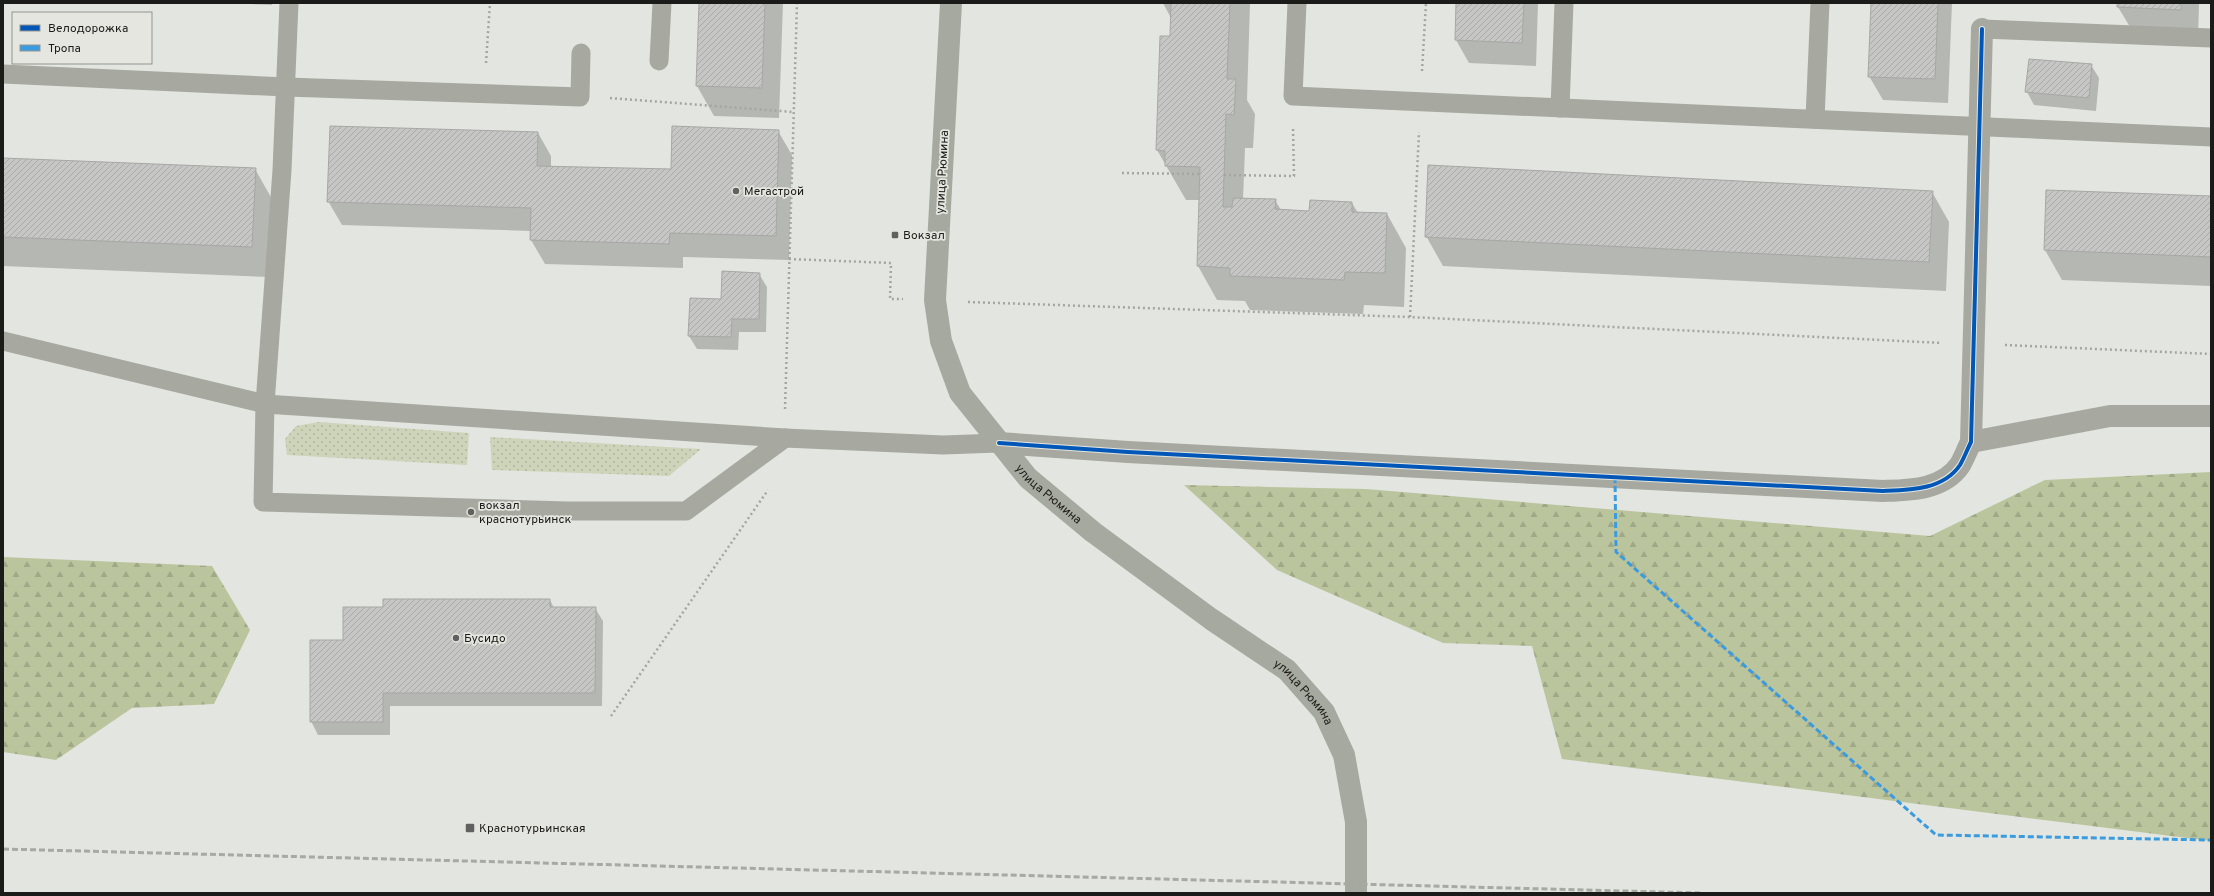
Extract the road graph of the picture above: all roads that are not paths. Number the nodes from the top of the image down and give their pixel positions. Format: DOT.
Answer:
graph roads {
  1 [pos="289,3"];
  2 [pos="662,3"];
  3 [pos="951,3"];
  4 [pos="1297,3"];
  5 [pos="1564,3"];
  6 [pos="1820,3"];
  7 [pos="1982,29"];
  8 [pos="2211,38"];
  9 [pos="581,54"];
  10 [pos="659,61"];
  11 [pos="3,74"];
  12 [pos="286,87"];
  13 [pos="1560,108"];
  14 [pos="1815,119"];
  15 [pos="1980,126"];
  16 [pos="2211,137"];
  17 [pos="3,341"];
  18 [pos="265,404"];
  19 [pos="2211,416"];
  20 [pos="785,438"];
  21 [pos="1971,442"];
  22 [pos="999,443"];
  23 [pos="1356,888"];
  1 -- 12 [label="lane"];
  2 -- 10 [label="lane"];
  3 -- 22 [label="main road, улица Рюмина"];
  4 -- 13 [label="lane"];
  5 -- 13 [label="lane"];
  6 -- 14 [label="lane"];
  7 -- 8 [label="lane"];
  7 -- 15 [label="street"];
  9 -- 12 [label="lane"];
  11 -- 12 [label="lane"];
  12 -- 18 [label="lane"];
  13 -- 14 [label="lane"];
  14 -- 15 [label="lane"];
  15 -- 16 [label="lane"];
  15 -- 21 [label="street"];
  17 -- 18 [label="lane"];
  18 -- 20 [label="lane"];
  18 -- 20 [label="lane"];
  19 -- 21 [label="street"];
  20 -- 22 [label="lane"];
  21 -- 22 [label="street"];
  22 -- 23 [label="main road, улица Рюмина"];
}
